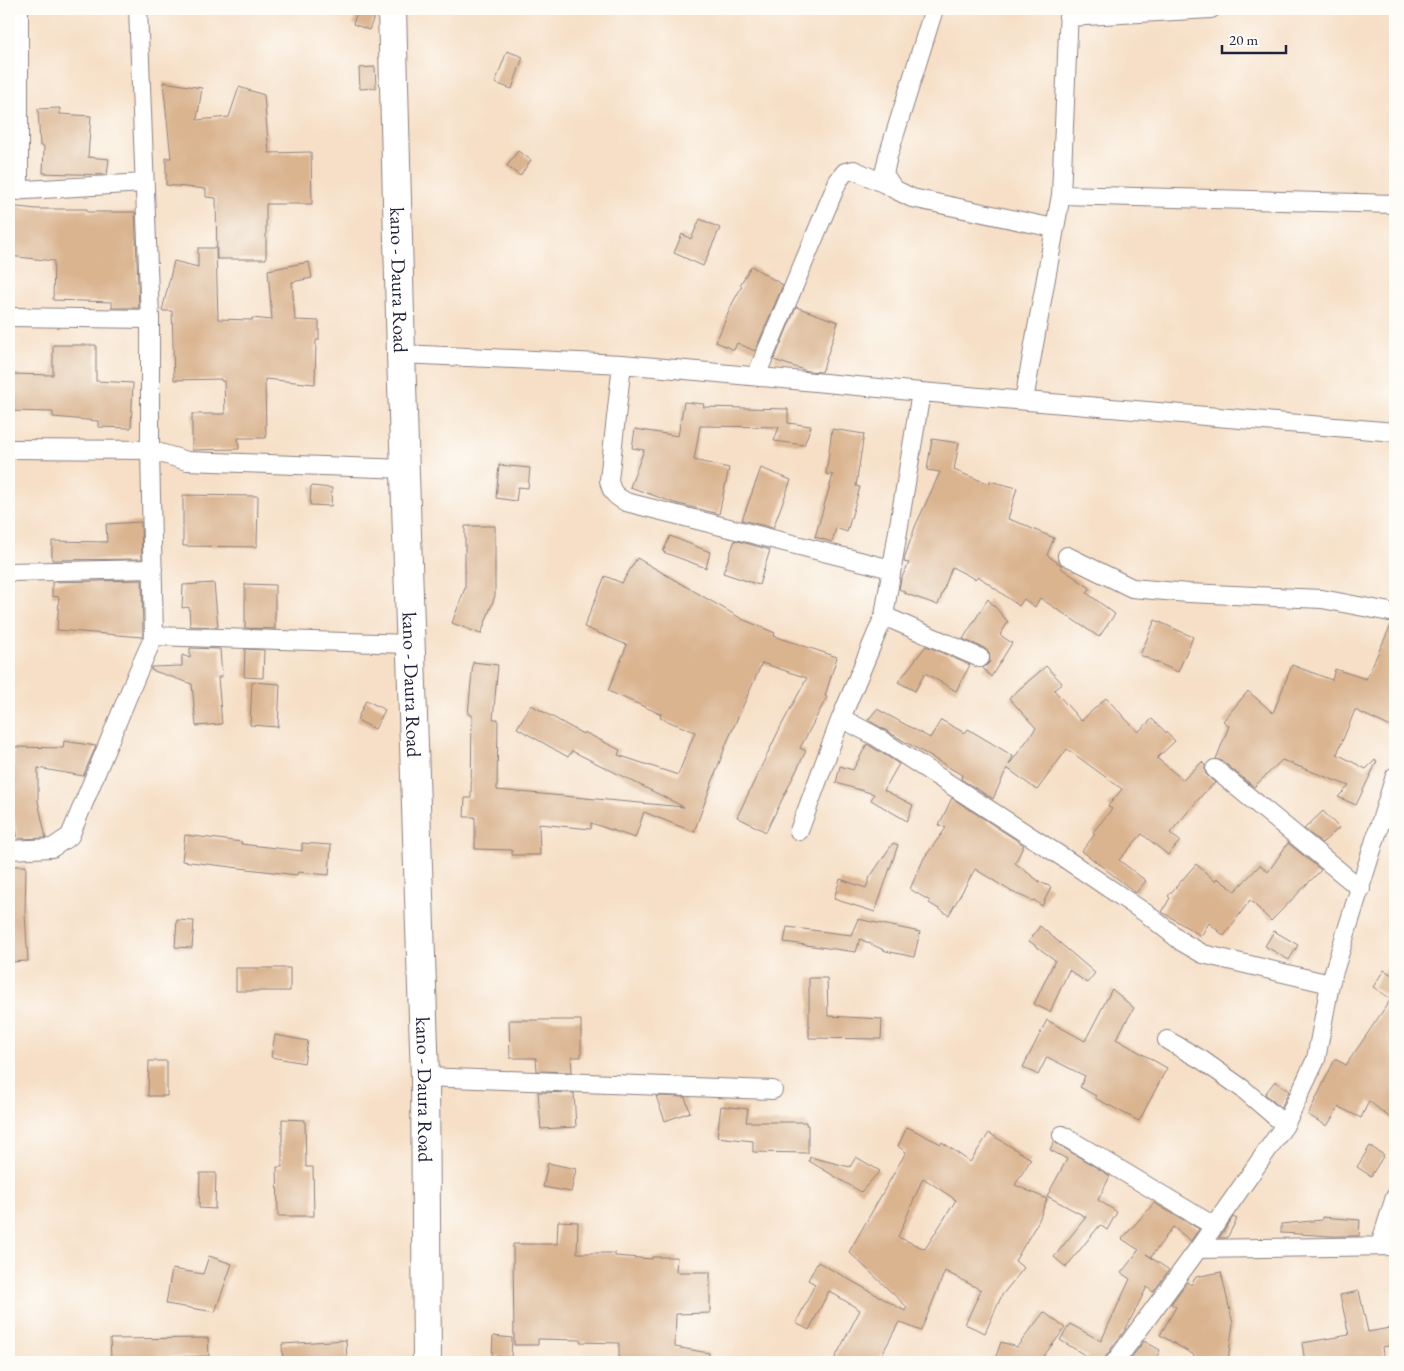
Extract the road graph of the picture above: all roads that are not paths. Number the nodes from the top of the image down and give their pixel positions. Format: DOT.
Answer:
graph roads {
  1 [pos="19,9"];
  2 [pos="138,9"];
  3 [pos="392,9"];
  4 [pos="934,9"];
  5 [pos="1211,9"];
  6 [pos="1069,13"];
  7 [pos="144,183"];
  8 [pos="894,189"];
  9 [pos="14,191"];
  10 [pos="1061,195"];
  11 [pos="1395,204"];
  12 [pos="1054,228"];
  13 [pos="9,317"];
  14 [pos="150,319"];
  15 [pos="401,354"];
  16 [pos="622,364"];
  17 [pos="756,376"];
  18 [pos="921,392"];
  19 [pos="1024,400"];
  20 [pos="1395,432"];
  21 [pos="9,449"];
  22 [pos="150,450"];
  23 [pos="406,469"];
  24 [pos="1067,556"];
  25 [pos="153,569"];
  26 [pos="891,569"];
  27 [pos="9,572"];
  28 [pos="1395,613"];
  29 [pos="884,616"];
  30 [pos="154,636"];
  31 [pos="410,644"];
  32 [pos="980,658"];
  33 [pos="840,718"];
  34 [pos="1215,769"];
  35 [pos="1395,776"];
  36 [pos="798,831"];
  37 [pos="9,850"];
  38 [pos="1361,889"];
  39 [pos="1330,984"];
  40 [pos="1167,1040"];
  41 [pos="425,1078"];
  42 [pos="773,1090"];
  43 [pos="1285,1125"];
  44 [pos="1062,1135"];
  45 [pos="1395,1197"];
  46 [pos="1214,1226"];
  47 [pos="1388,1246"];
  48 [pos="1198,1249"];
  49 [pos="427,1362"];
  50 [pos="1115,1362"];
  1 -- 9 [label="street"];
  2 -- 7 [label="street"];
  3 -- 15 [label="highway, kano - Daura Road"];
  4 -- 8 [label="street"];
  5 -- 6 [label="street"];
  6 -- 10 [label="street"];
  7 -- 9 [label="street"];
  7 -- 14 [label="street"];
  8 -- 12 [label="street"];
  8 -- 17 [label="street"];
  10 -- 11 [label="street"];
  10 -- 12 [label="street"];
  12 -- 19 [label="street"];
  13 -- 14 [label="street"];
  14 -- 22 [label="street"];
  15 -- 16 [label="street"];
  15 -- 23 [label="highway, kano - Daura Road"];
  16 -- 17 [label="street"];
  16 -- 26 [label="street"];
  17 -- 18 [label="street"];
  18 -- 19 [label="street"];
  18 -- 26 [label="street"];
  19 -- 20 [label="street"];
  21 -- 22 [label="street"];
  22 -- 23 [label="street"];
  22 -- 25 [label="street"];
  23 -- 31 [label="highway, kano - Daura Road"];
  24 -- 28 [label="street"];
  25 -- 27 [label="street"];
  25 -- 30 [label="street"];
  26 -- 29 [label="street"];
  29 -- 32 [label="street"];
  29 -- 33 [label="street"];
  30 -- 31 [label="street"];
  30 -- 37 [label="street"];
  31 -- 41 [label="highway, kano - Daura Road"];
  33 -- 36 [label="street"];
  33 -- 39 [label="street"];
  34 -- 38 [label="street"];
  35 -- 38 [label="street"];
  38 -- 39 [label="street"];
  39 -- 43 [label="street"];
  40 -- 43 [label="street"];
  41 -- 42 [label="street"];
  41 -- 49 [label="highway, kano - Daura Road"];
  43 -- 46 [label="street"];
  44 -- 46 [label="street"];
  45 -- 47 [label="street"];
  46 -- 48 [label="street"];
  47 -- 48 [label="street"];
  48 -- 50 [label="street"];
}
